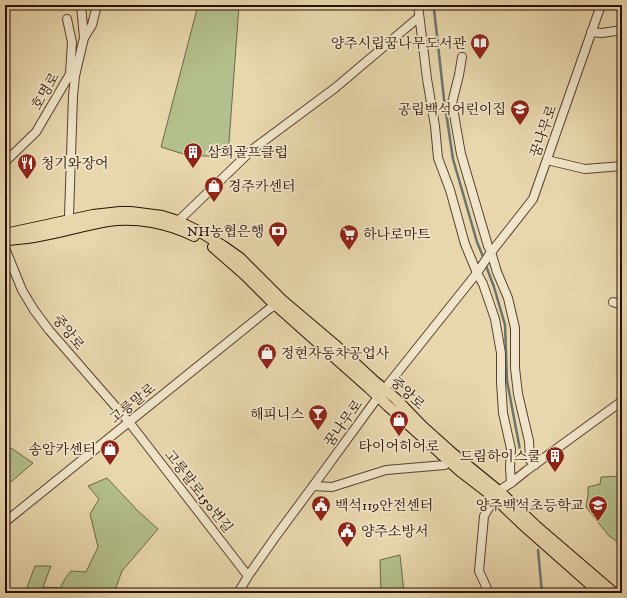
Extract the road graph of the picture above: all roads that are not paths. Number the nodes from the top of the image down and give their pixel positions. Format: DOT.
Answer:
graph roads {
  1 [pos="81,5"];
  2 [pos="97,5"];
  3 [pos="418,5"];
  4 [pos="601,5"];
  5 [pos="419,17"];
  6 [pos="67,19"];
  7 [pos="622,30"];
  8 [pos="591,32"];
  9 [pos="84,38"];
  10 [pos="462,57"];
  11 [pos="547,160"];
  12 [pos="5,162"];
  13 [pos="622,166"];
  14 [pos="70,224"];
  15 [pos="175,224"];
  16 [pos="5,234"];
  17 [pos="5,241"];
  18 [pos="5,248"];
  19 [pos="490,253"];
  20 [pos="477,273"];
  21 [pos="613,302"];
  22 [pos="276,305"];
  23 [pos="622,305"];
  24 [pos="381,393"];
  25 [pos="622,401"];
  26 [pos="129,422"];
  27 [pos="449,461"];
  28 [pos="534,465"];
  29 [pos="513,481"];
  30 [pos="313,486"];
  31 [pos="497,495"];
  32 [pos="5,522"];
  33 [pos="568,559"];
  34 [pos="248,576"];
  35 [pos="238,593"];
  36 [pos="489,593"];
  37 [pos="600,593"];
  38 [pos="614,593"];
  1 -- 9 [label="street"];
  2 -- 9 [label="street"];
  3 -- 5 [label="street"];
  4 -- 8 [label="street, 꿈나무로"];
  5 -- 15 [label="street"];
  5 -- 20 [label="street"];
  6 -- 12 [label="street, 호명로"];
  7 -- 8 [label="street"];
  8 -- 11 [label="street, 꿈나무로"];
  9 -- 14 [label="street"];
  10 -- 19 [label="street"];
  11 -- 13 [label="street"];
  11 -- 19 [label="street, 꿈나무로"];
  14 -- 15 [label="main road, 중앙로"];
  14 -- 16 [label="main road, 중앙로"];
  14 -- 17 [label="main road, 중앙로"];
  15 -- 22 [label="main road, 중앙로"];
  15 -- 24 [label="main road, 중앙로"];
  18 -- 26 [label="street, 중앙로"];
  19 -- 20 [label="street, 꿈나무로"];
  19 -- 28 [label="street"];
  20 -- 24 [label="street, 꿈나무로"];
  20 -- 29 [label="street"];
  21 -- 23 [label="street"];
  22 -- 24 [label="main road, 중앙로"];
  22 -- 26 [label="street, 고릉말로"];
  24 -- 27 [label="main road, 중앙로"];
  24 -- 30 [label="street, 꿈나무로"];
  24 -- 31 [label="main road, 중앙로"];
  25 -- 28 [label="street"];
  26 -- 32 [label="street, 고릉말로"];
  26 -- 34 [label="street, 고릉말로150번길"];
  27 -- 30 [label="street"];
  27 -- 31 [label="main road, 중앙로"];
  28 -- 29 [label="street"];
  29 -- 31 [label="street"];
  30 -- 34 [label="street, 꿈나무로"];
  31 -- 33 [label="main road, 중앙로"];
  31 -- 36 [label="street"];
  33 -- 37 [label="main road, 중앙로"];
  33 -- 38 [label="main road, 중앙로"];
  34 -- 35 [label="street, 꿈나무로"];
}
